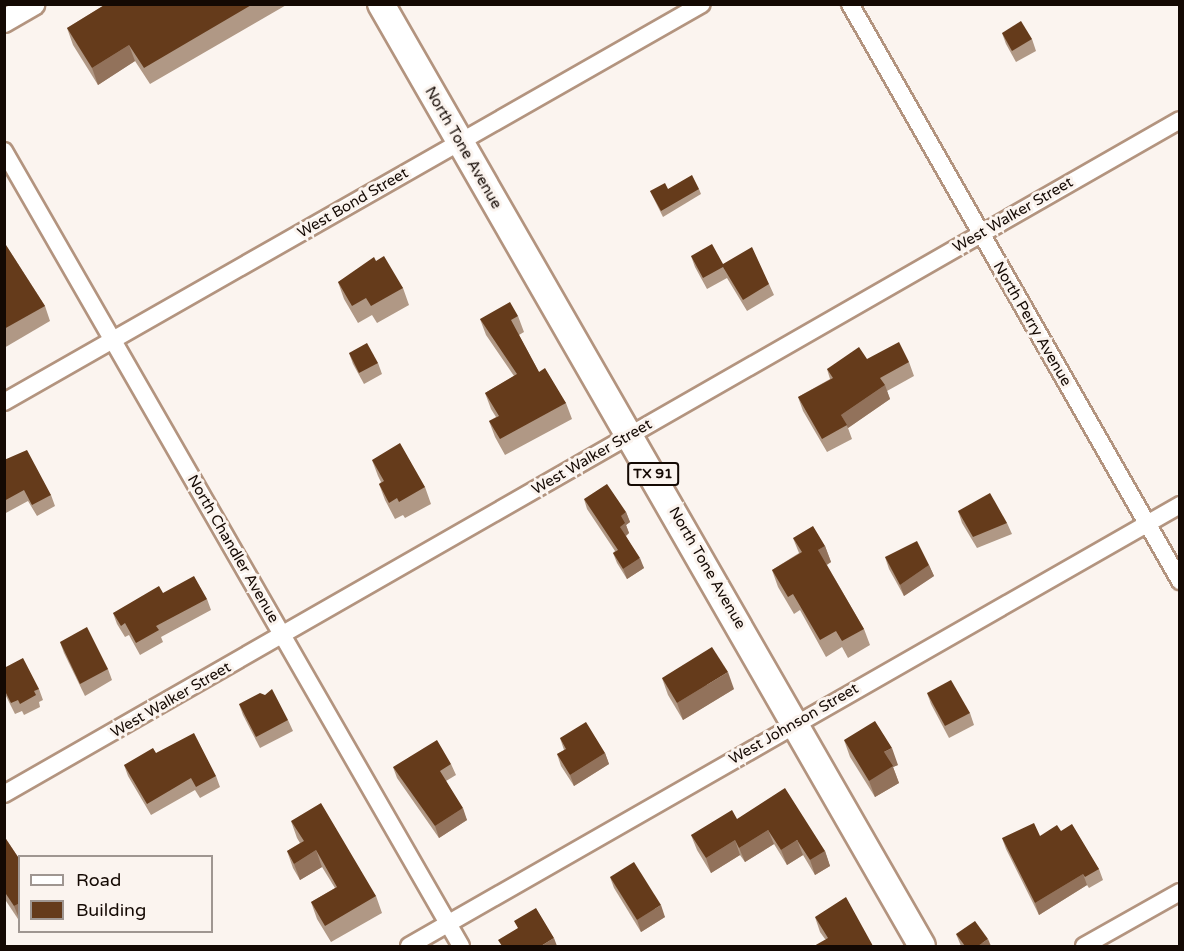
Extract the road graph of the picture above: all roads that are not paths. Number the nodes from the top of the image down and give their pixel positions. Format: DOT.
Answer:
graph roads {
  1 [pos="33,4"];
  2 [pos="381,4"];
  3 [pos="702,4"];
  4 [pos="850,4"];
  5 [pos="4,21"];
  6 [pos="1179,120"];
  7 [pos="460,143"];
  8 [pos="4,151"];
  9 [pos="980,233"];
  10 [pos="113,340"];
  11 [pos="4,402"];
  12 [pos="631,435"];
  13 [pos="1179,505"];
  14 [pos="1147,523"];
  15 [pos="1179,580"];
  16 [pos="282,636"];
  17 [pos="795,723"];
  18 [pos="4,794"];
  19 [pos="1179,892"];
  20 [pos="448,924"];
  21 [pos="409,946"];
  22 [pos="461,946"];
  23 [pos="922,946"];
  24 [pos="1084,946"];
  1 -- 5 [label="main road"];
  2 -- 7 [label="main road, North Tone Avenue / TX 91"];
  3 -- 7 [label="street, West Bond Street"];
  4 -- 9 [label="street, North Perry Avenue"];
  6 -- 9 [label="street, West Walker Street"];
  7 -- 10 [label="street, West Bond Street"];
  7 -- 12 [label="main road, North Tone Avenue / TX 91"];
  8 -- 10 [label="street, North Chandler Avenue"];
  9 -- 12 [label="street, West Walker Street"];
  9 -- 14 [label="street, North Perry Avenue"];
  10 -- 11 [label="street, West Bond Street"];
  10 -- 16 [label="street, North Chandler Avenue"];
  12 -- 16 [label="street, West Walker Street"];
  12 -- 17 [label="main road, North Tone Avenue / TX 91"];
  13 -- 14 [label="street, West Johnson Street"];
  14 -- 15 [label="street, North Perry Avenue"];
  14 -- 17 [label="street, West Johnson Street"];
  16 -- 18 [label="street, West Walker Street"];
  16 -- 20 [label="street, North Chandler Avenue"];
  17 -- 20 [label="street, West Johnson Street"];
  17 -- 23 [label="main road, North Tone Avenue / TX 91"];
  19 -- 24 [label="street"];
  20 -- 21 [label="street, West Johnson Street"];
  20 -- 22 [label="street, North Chandler Avenue"];
}
